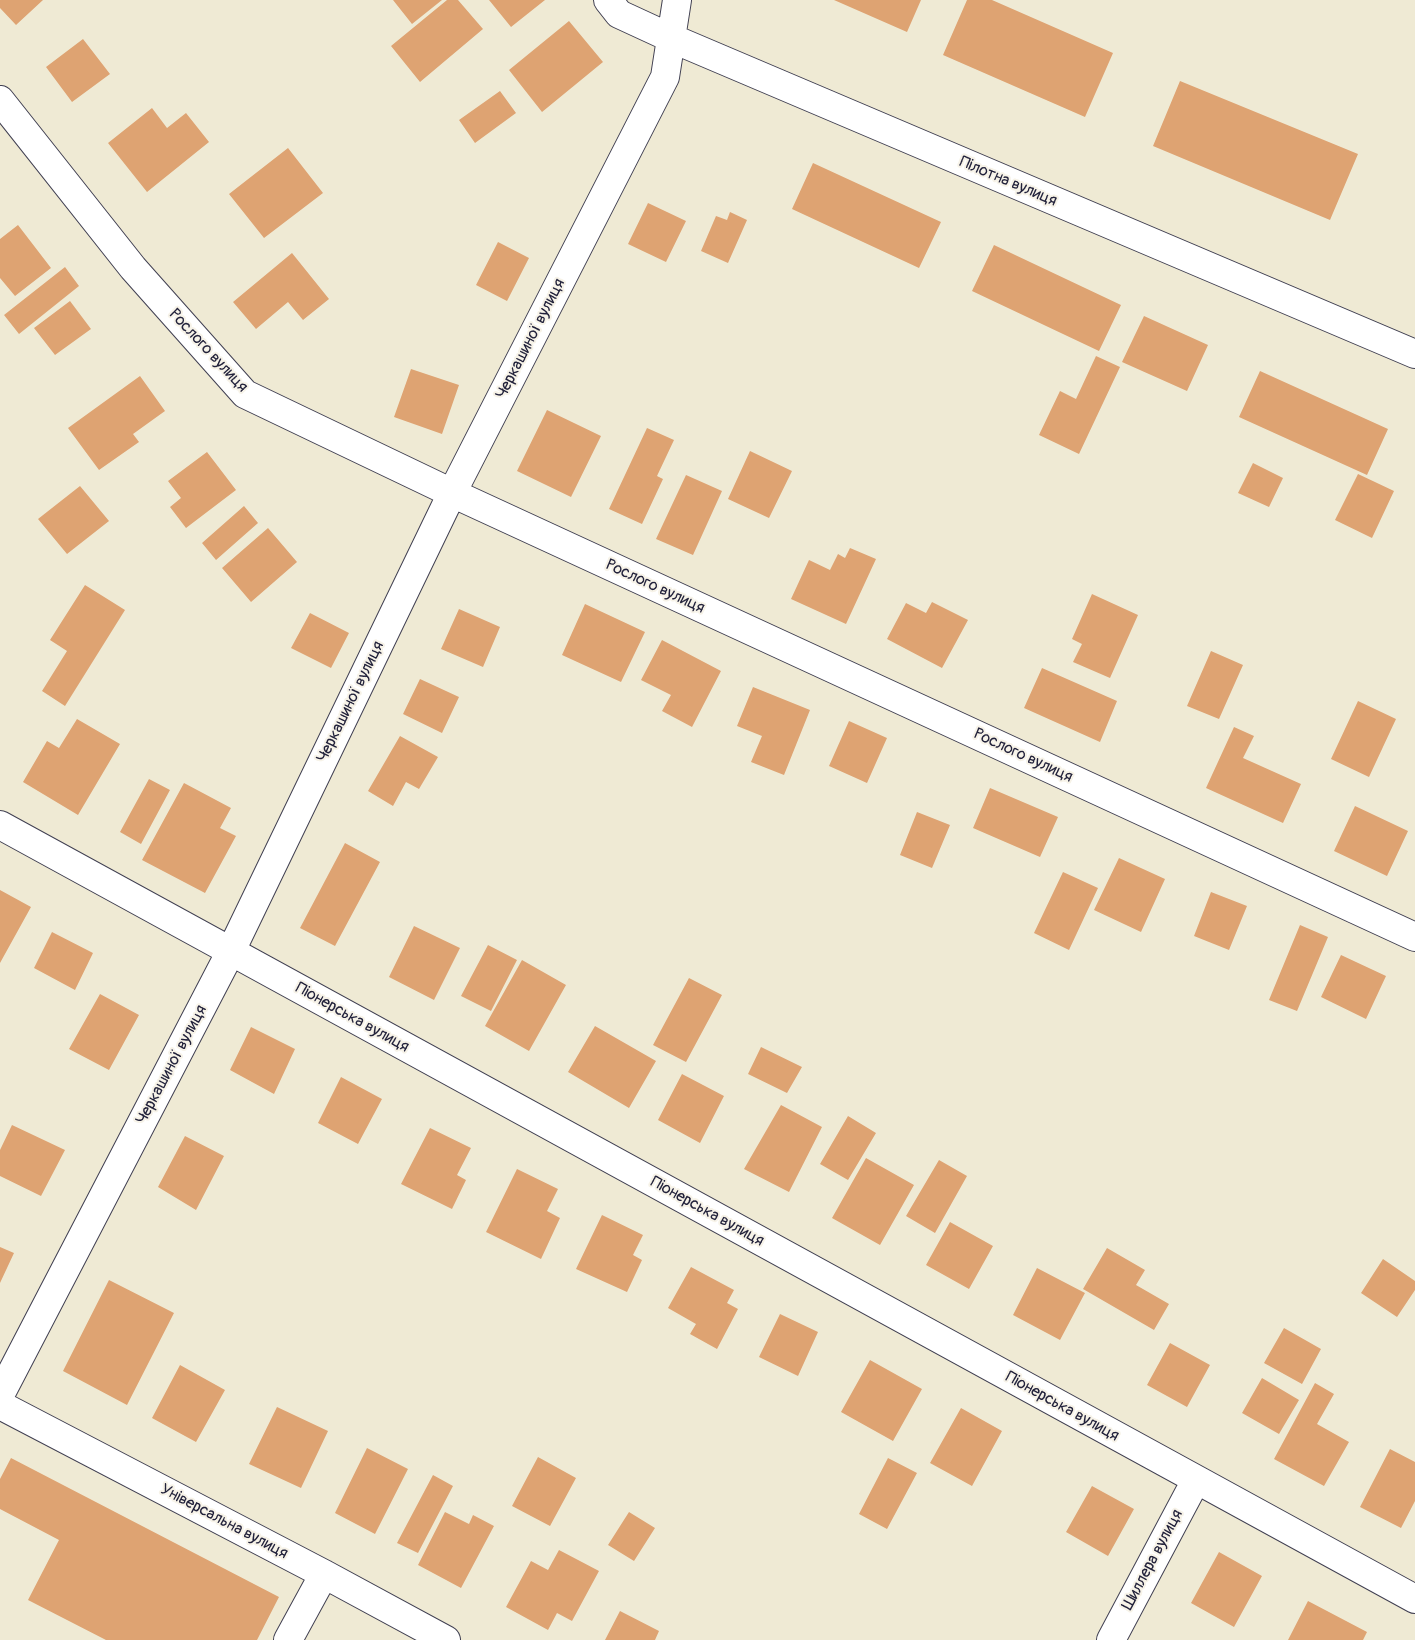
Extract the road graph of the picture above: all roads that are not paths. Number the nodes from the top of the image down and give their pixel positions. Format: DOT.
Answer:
graph roads {
  1 [pos="608,0"];
  2 [pos="677,0"];
  3 [pos="671,38"];
  4 [pos="0,100"];
  5 [pos="1415,354"];
  6 [pos="452,493"];
  7 [pos="0,825"];
  8 [pos="1415,937"];
  9 [pos="231,951"];
  10 [pos="0,1395"];
  11 [pos="0,1405"];
  12 [pos="1196,1480"];
  13 [pos="324,1574"];
  14 [pos="1415,1599"];
  15 [pos="288,1640"];
  16 [pos="446,1640"];
  17 [pos="1111,1640"];
  1 -- 3 [label="street, Пілотна вулиця"];
  2 -- 3 [label="street, Черкашиної вулиця"];
  3 -- 5 [label="street, Пілотна вулиця"];
  3 -- 6 [label="street, Черкашиної вулиця"];
  4 -- 6 [label="street, Рослого вулиця"];
  6 -- 8 [label="street, Рослого вулиця"];
  6 -- 9 [label="street, Черкашиної вулиця"];
  7 -- 9 [label="street, Піонерська вулиця"];
  9 -- 10 [label="street, Черкашиної вулиця"];
  9 -- 12 [label="street, Піонерська вулиця"];
  11 -- 13 [label="street, Універсальна вулиця"];
  12 -- 14 [label="street, Піонерська вулиця"];
  12 -- 17 [label="street, Шиллера вулиця"];
  13 -- 15 [label="street"];
  13 -- 16 [label="street, Універсальна вулиця"];
}
